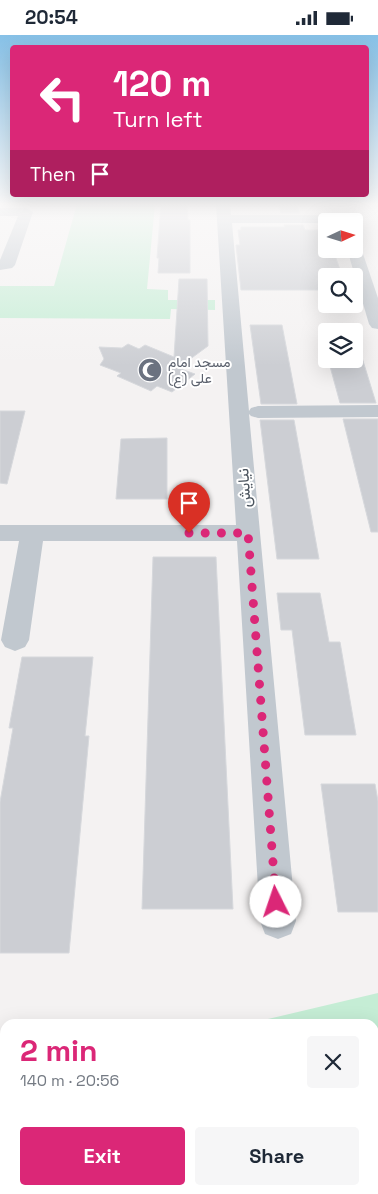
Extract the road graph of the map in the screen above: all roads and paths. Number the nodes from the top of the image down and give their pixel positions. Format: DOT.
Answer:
graph roads {
  1 [pos="9,258"];
  2 [pos="227,258"];
  3 [pos="357,258"];
  4 [pos="0,265"];
  5 [pos="378,323"];
  6 [pos="378,411"];
  7 [pos="258,412"];
  8 [pos="0,533"];
  9 [pos="32,533"];
  10 [pos="248,533"];
  11 [pos="14,640"];
  12 [pos="278,921"];
  1 -- 4 [label="street"];
  2 -- 10 [label="street, نیایش"];
  3 -- 5 [label="street"];
  6 -- 7 [label="street"];
  8 -- 9 [label="street"];
  9 -- 10 [label="street"];
  9 -- 11 [label="street"];
  10 -- 12 [label="street, نیایش"];
}
